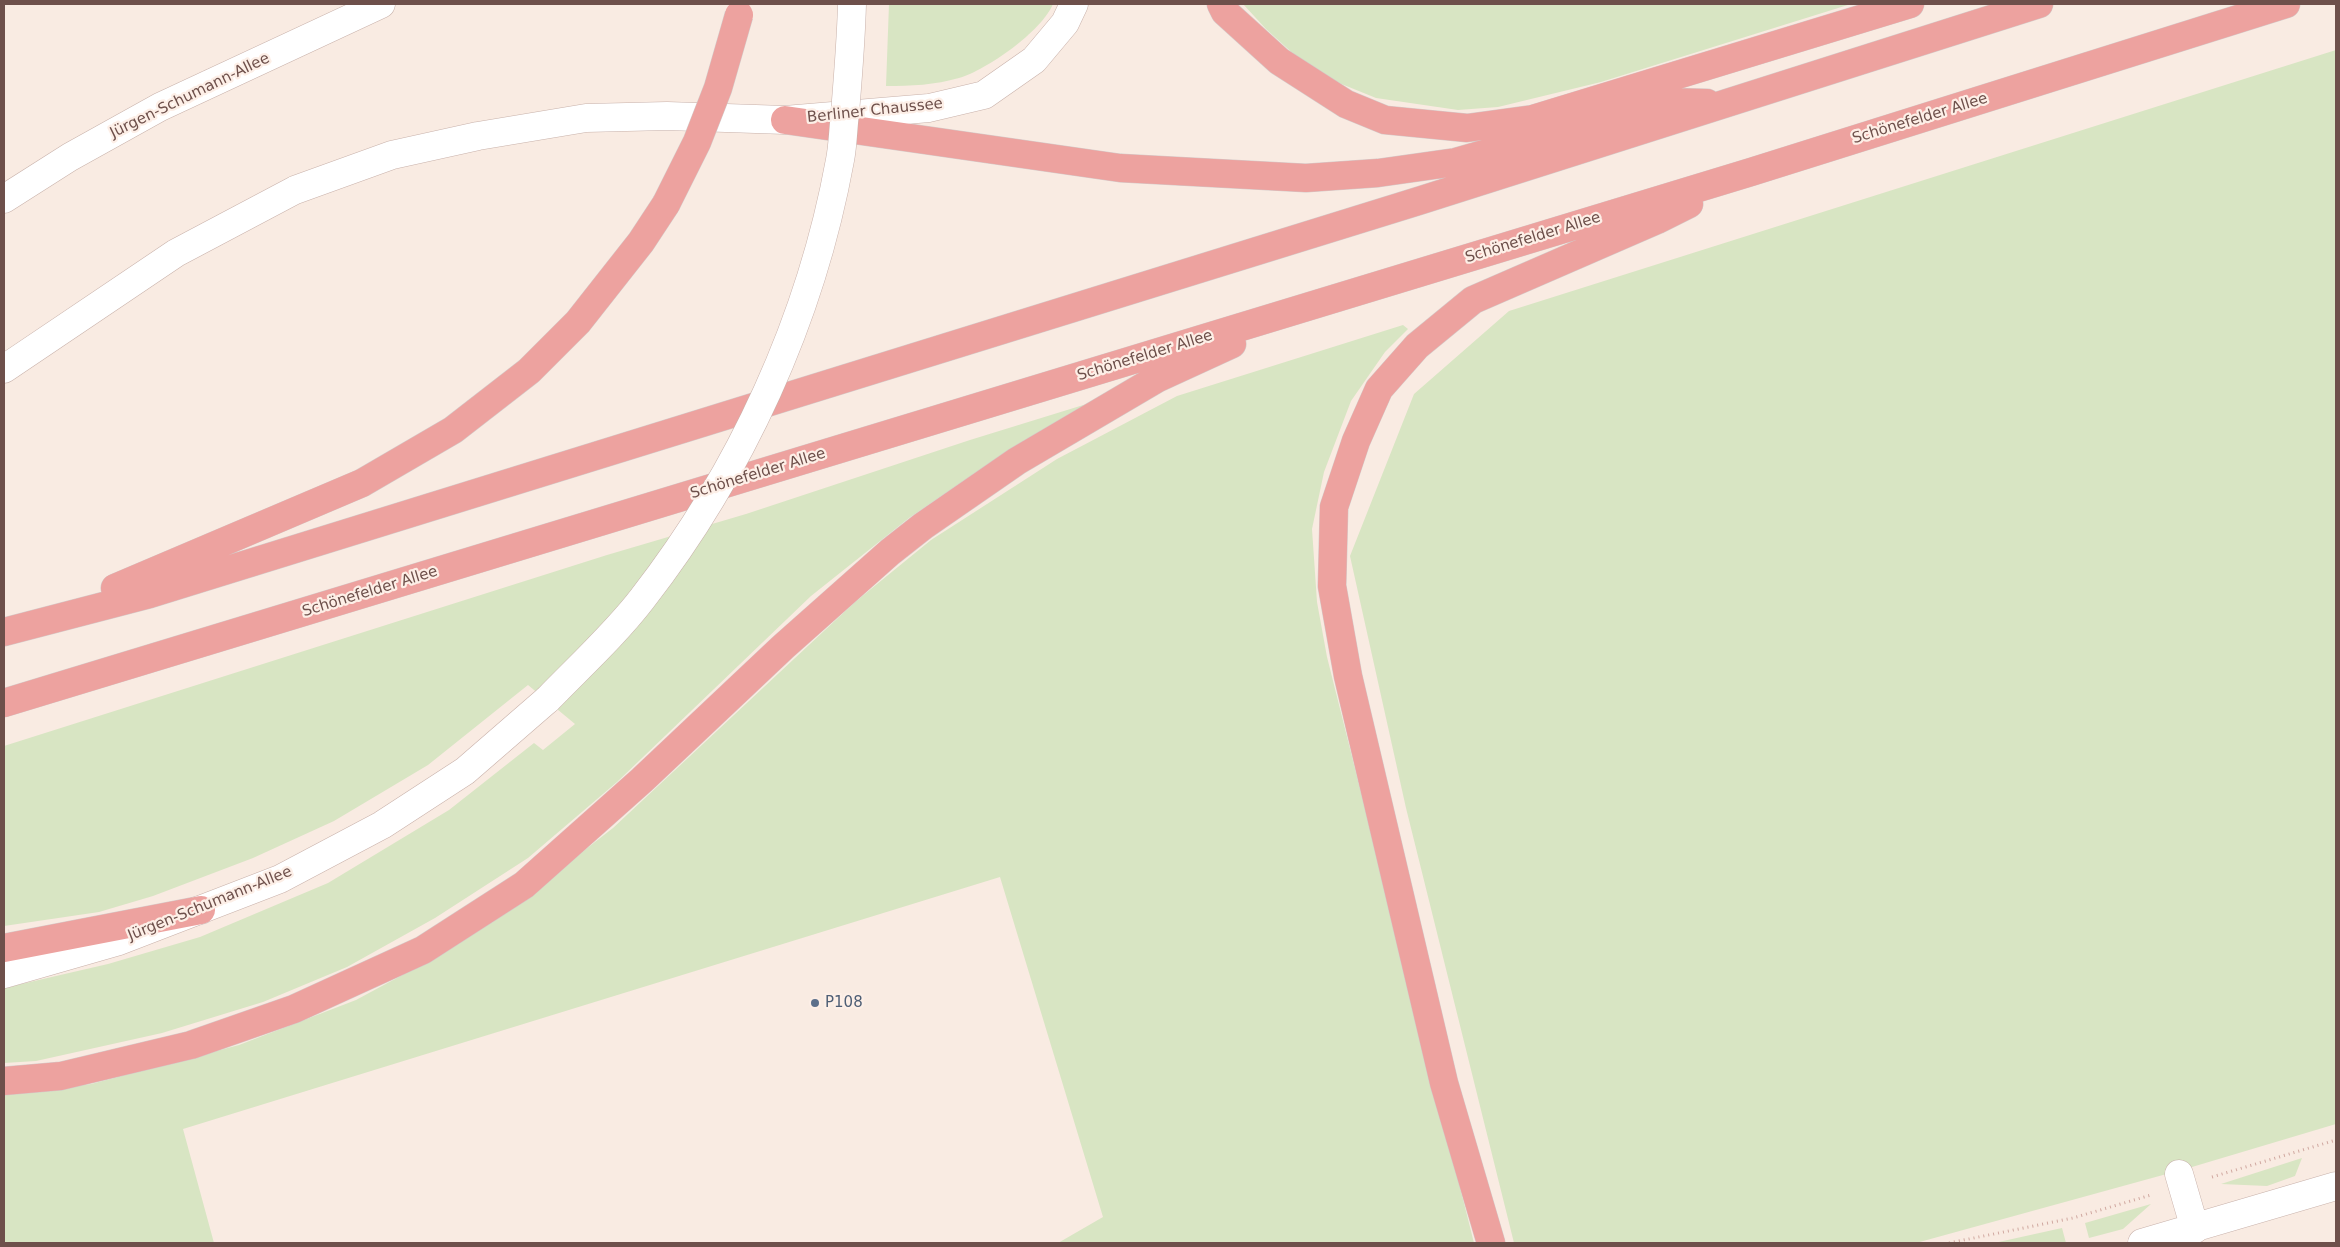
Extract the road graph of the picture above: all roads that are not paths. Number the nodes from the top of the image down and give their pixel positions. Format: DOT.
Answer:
graph roads {
  1 [pos="381,4"];
  2 [pos="852,4"];
  3 [pos="1074,4"];
  4 [pos="1221,4"];
  5 [pos="1910,4"];
  6 [pos="2039,4"];
  7 [pos="2286,4"];
  8 [pos="740,9"];
  9 [pos="1731,103"];
  10 [pos="785,120"];
  11 [pos="1750,172"];
  12 [pos="4,199"];
  13 [pos="1327,300"];
  14 [pos="4,369"];
  15 [pos="31,624"];
  16 [pos="4,632"];
  17 [pos="4,703"];
  18 [pos="201,910"];
  19 [pos="4,948"];
  20 [pos="4,974"];
  21 [pos="4,1081"];
  22 [pos="2181,1180"];
  23 [pos="2336,1186"];
  24 [pos="2195,1229"];
  25 [pos="1491,1243"];
  26 [pos="2142,1243"];
  1 -- 12 [label="street, Jürgen-Schumann-Allee"];
  2 -- 18 [label="street, Jürgen-Schumann-Allee, bridge"];
  3 -- 10 [label="street, Berliner Chaussee"];
  4 -- 5 [label="highway"];
  6 -- 9 [label="highway"];
  7 -- 11 [label="highway, Schönefelder Allee"];
  8 -- 15 [label="highway, bridge"];
  9 -- 10 [label="highway"];
  9 -- 15 [label="highway"];
  10 -- 14 [label="street, Berliner Chaussee"];
  11 -- 13 [label="highway, Schönefelder Allee"];
  11 -- 25 [label="highway"];
  13 -- 17 [label="highway, Schönefelder Allee"];
  13 -- 21 [label="highway"];
  15 -- 16 [label="highway"];
  18 -- 19 [label="highway"];
  18 -- 20 [label="street, Jürgen-Schumann-Allee"];
  22 -- 24 [label="street"];
  23 -- 24 [label="street"];
  24 -- 26 [label="street"];
}
